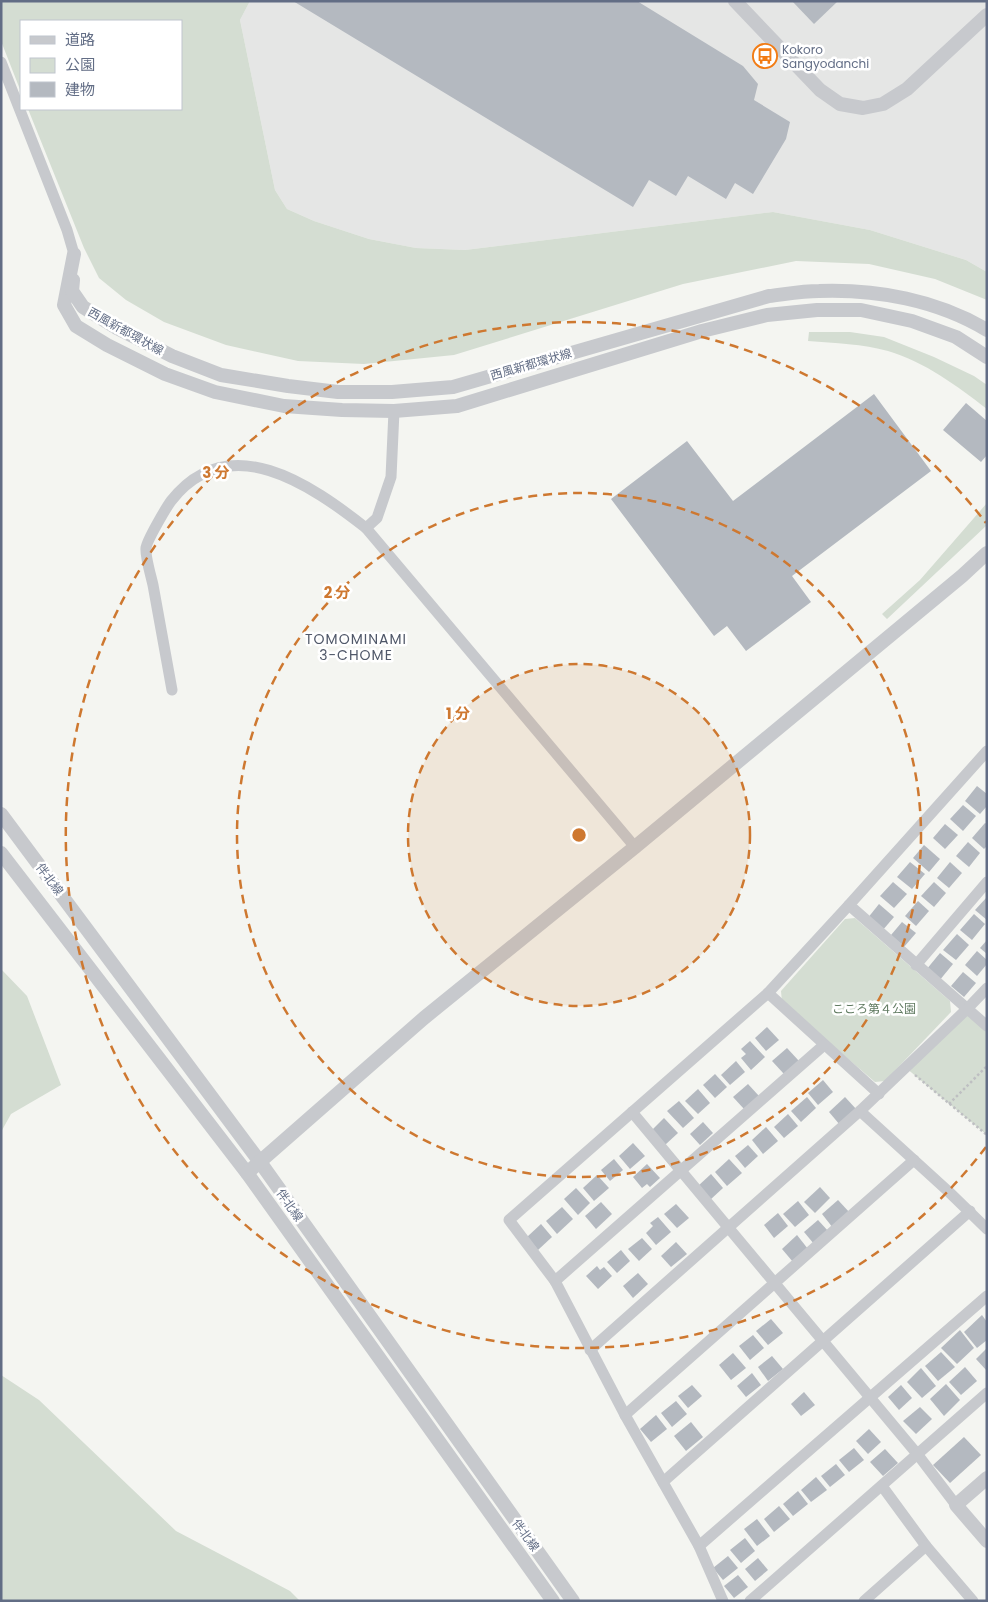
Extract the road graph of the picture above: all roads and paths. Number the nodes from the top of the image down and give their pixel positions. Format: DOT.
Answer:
graph roads {
  1 [pos="735,1"];
  2 [pos="987,15"];
  3 [pos="1,62"];
  4 [pos="74,254"];
  5 [pos="987,330"];
  6 [pos="987,357"];
  7 [pos="394,411"];
  8 [pos="366,528"];
  9 [pos="987,553"];
  10 [pos="172,690"];
  11 [pos="987,751"];
  12 [pos="1,814"];
  13 [pos="635,847"];
  14 [pos="1,853"];
  15 [pos="987,882"];
  16 [pos="849,906"];
  17 [pos="916,965"];
  18 [pos="987,988"];
  19 [pos="768,993"];
  20 [pos="967,1009"];
  21 [pos="987,1026"];
  22 [pos="824,1045"];
  23 [pos="987,1066"];
  24 [pos="906,1068"];
  25 [pos="879,1094"];
  26 [pos="949,1104"];
  27 [pos="632,1112"];
  28 [pos="860,1112"];
  29 [pos="987,1135"];
  30 [pos="914,1160"];
  31 [pos="260,1162"];
  32 [pos="682,1171"];
  33 [pos="247,1173"];
  34 [pos="970,1211"];
  35 [pos="728,1228"];
  36 [pos="987,1229"];
  37 [pos="555,1282"];
  38 [pos="775,1284"];
  39 [pos="987,1296"];
  40 [pos="822,1341"];
  41 [pos="590,1350"];
  42 [pos="987,1393"];
  43 [pos="869,1397"];
  44 [pos="626,1415"];
  45 [pos="918,1455"];
  46 [pos="987,1478"];
  47 [pos="663,1482"];
  48 [pos="882,1486"];
  49 [pos="956,1504"];
  50 [pos="987,1541"];
  51 [pos="698,1546"];
  52 [pos="926,1546"];
  53 [pos="552,1601"];
  54 [pos="573,1601"];
  55 [pos="723,1601"];
  56 [pos="750,1601"];
  57 [pos="864,1601"];
  58 [pos="972,1601"];
  1 -- 2 [label="street"];
  3 -- 4 [label="street"];
  4 -- 5 [label="street, 西風新都環状線"];
  4 -- 7 [label="street, 西風新都環状線"];
  6 -- 7 [label="street, 西風新都環状線"];
  7 -- 8 [label="street"];
  8 -- 10 [label="street"];
  8 -- 13 [label="street"];
  9 -- 13 [label="street"];
  11 -- 16 [label="street"];
  12 -- 31 [label="street, 伴北線"];
  13 -- 31 [label="street"];
  14 -- 33 [label="street, 伴北線"];
  15 -- 17 [label="street"];
  16 -- 17 [label="street"];
  16 -- 19 [label="street"];
  17 -- 20 [label="street"];
  18 -- 20 [label="street"];
  19 -- 22 [label="street"];
  19 -- 27 [label="street"];
  20 -- 21 [label="street"];
  20 -- 24 [label="street"];
  22 -- 25 [label="street"];
  22 -- 32 [label="street"];
  23 -- 26 [label="path"];
  24 -- 25 [label="street"];
  24 -- 26 [label="path"];
  25 -- 28 [label="street"];
  26 -- 29 [label="path"];
  27 -- 32 [label="street"];
  27 -- 37 [label="street"];
  28 -- 30 [label="street"];
  28 -- 35 [label="street"];
  30 -- 34 [label="street"];
  30 -- 38 [label="street"];
  31 -- 33 [label="street"];
  31 -- 54 [label="street, 伴北線"];
  32 -- 35 [label="street"];
  32 -- 37 [label="street"];
  33 -- 53 [label="street, 伴北線"];
  34 -- 36 [label="street"];
  34 -- 40 [label="street"];
  35 -- 38 [label="street"];
  35 -- 41 [label="street"];
  37 -- 41 [label="street"];
  38 -- 40 [label="street"];
  38 -- 44 [label="street"];
  39 -- 43 [label="street"];
  40 -- 43 [label="street"];
  40 -- 47 [label="street"];
  41 -- 44 [label="street"];
  42 -- 45 [label="street"];
  43 -- 45 [label="street"];
  43 -- 51 [label="street"];
  44 -- 47 [label="street"];
  45 -- 48 [label="street"];
  45 -- 49 [label="street"];
  46 -- 49 [label="street"];
  47 -- 51 [label="street"];
  48 -- 52 [label="street"];
  48 -- 56 [label="street"];
  49 -- 50 [label="street"];
  51 -- 55 [label="street"];
  52 -- 57 [label="street"];
  52 -- 58 [label="street"];
}
